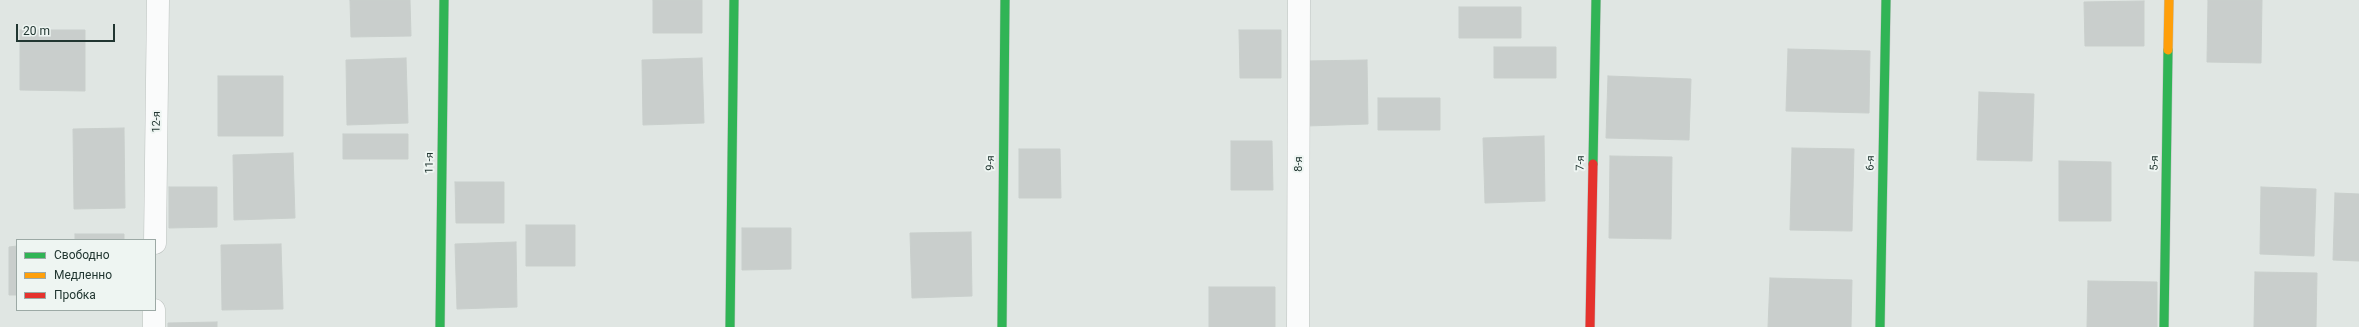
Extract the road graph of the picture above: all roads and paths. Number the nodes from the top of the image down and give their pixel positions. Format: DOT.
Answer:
graph roads {
  1 [pos="158,0"];
  2 [pos="444,0"];
  3 [pos="734,0"];
  4 [pos="1005,0"];
  5 [pos="1299,0"];
  6 [pos="1596,0"];
  7 [pos="1886,0"];
  8 [pos="2169,0"];
  9 [pos="155,239"];
  10 [pos="154,311"];
  11 [pos="154,327"];
  12 [pos="440,327"];
  13 [pos="730,327"];
  14 [pos="1002,327"];
  15 [pos="1298,327"];
  16 [pos="1590,327"];
  17 [pos="1880,327"];
  18 [pos="2164,327"];
  1 -- 9 [label="street, 12-я"];
  2 -- 12 [label="street, 11-я"];
  3 -- 13 [label="street"];
  4 -- 14 [label="street, 9-я"];
  5 -- 15 [label="street, 8-я"];
  6 -- 16 [label="street, 7-я"];
  7 -- 17 [label="street, 6-я"];
  8 -- 18 [label="street, 5-я"];
  10 -- 11 [label="street"];
}
